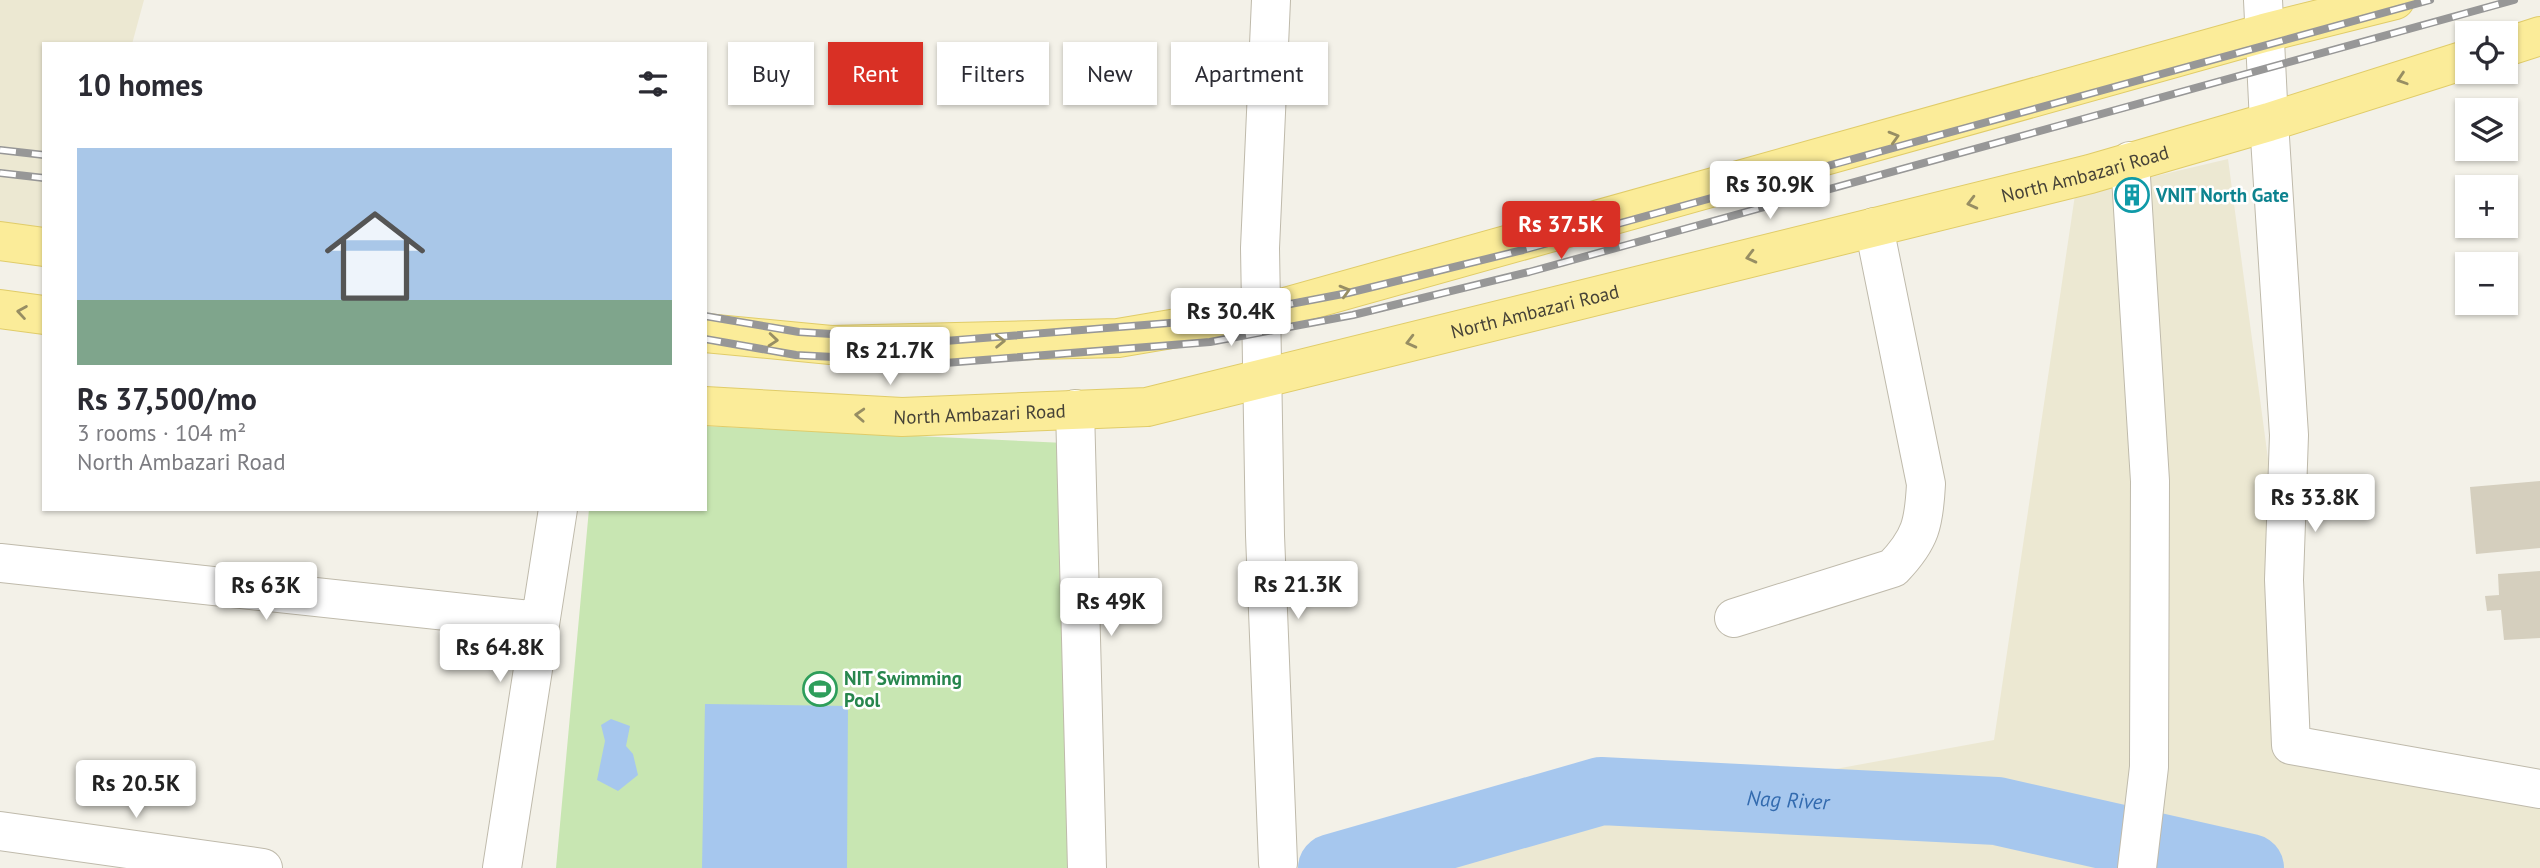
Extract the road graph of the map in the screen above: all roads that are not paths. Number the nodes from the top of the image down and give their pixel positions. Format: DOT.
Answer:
graph roads {
  1 [pos="1271,0"];
  2 [pos="2395,0"];
  3 [pos="2264,17"];
  4 [pos="2540,36"];
  5 [pos="2518,43"];
  6 [pos="2455,63"];
  7 [pos="2269,122"];
  8 [pos="2131,178"];
  9 [pos="1874,227"];
  10 [pos="0,241"];
  11 [pos="42,247"];
  12 [pos="0,309"];
  13 [pos="1260,314"];
  14 [pos="42,315"];
  15 [pos="707,333"];
  16 [pos="1262,380"];
  17 [pos="707,405"];
  18 [pos="1075,409"];
  19 [pos="558,511"];
  20 [pos="0,563"];
  21 [pos="1734,618"];
  22 [pos="539,621"];
  23 [pos="2540,789"];
  24 [pos="0,831"];
  25 [pos="1278,863"];
  26 [pos="263,868"];
  27 [pos="502,868"];
  28 [pos="1087,868"];
  29 [pos="2137,868"];
  1 -- 13 [label="street"];
  2 -- 3 [label="main road"];
  3 -- 7 [label="street"];
  13 -- 3 [label="main road, one-way"];
  4 -- 5 [label="main road"];
  6 -- 7 [label="main road, North Ambazari Road, one-way"];
  7 -- 8 [label="main road, North Ambazari Road"];
  7 -- 23 [label="street"];
  8 -- 9 [label="main road, North Ambazari Road, one-way"];
  8 -- 29 [label="street"];
  9 -- 16 [label="main road, North Ambazari Road, one-way"];
  9 -- 21 [label="street"];
  10 -- 11 [label="main road"];
  14 -- 12 [label="main road, one-way"];
  15 -- 13 [label="main road, one-way"];
  13 -- 16 [label="street"];
  16 -- 18 [label="main road, North Ambazari Road"];
  16 -- 25 [label="street"];
  18 -- 17 [label="main road, North Ambazari Road, one-way"];
  18 -- 28 [label="street"];
  19 -- 22 [label="street"];
  20 -- 22 [label="street"];
  22 -- 27 [label="street"];
  24 -- 26 [label="street"];
}
